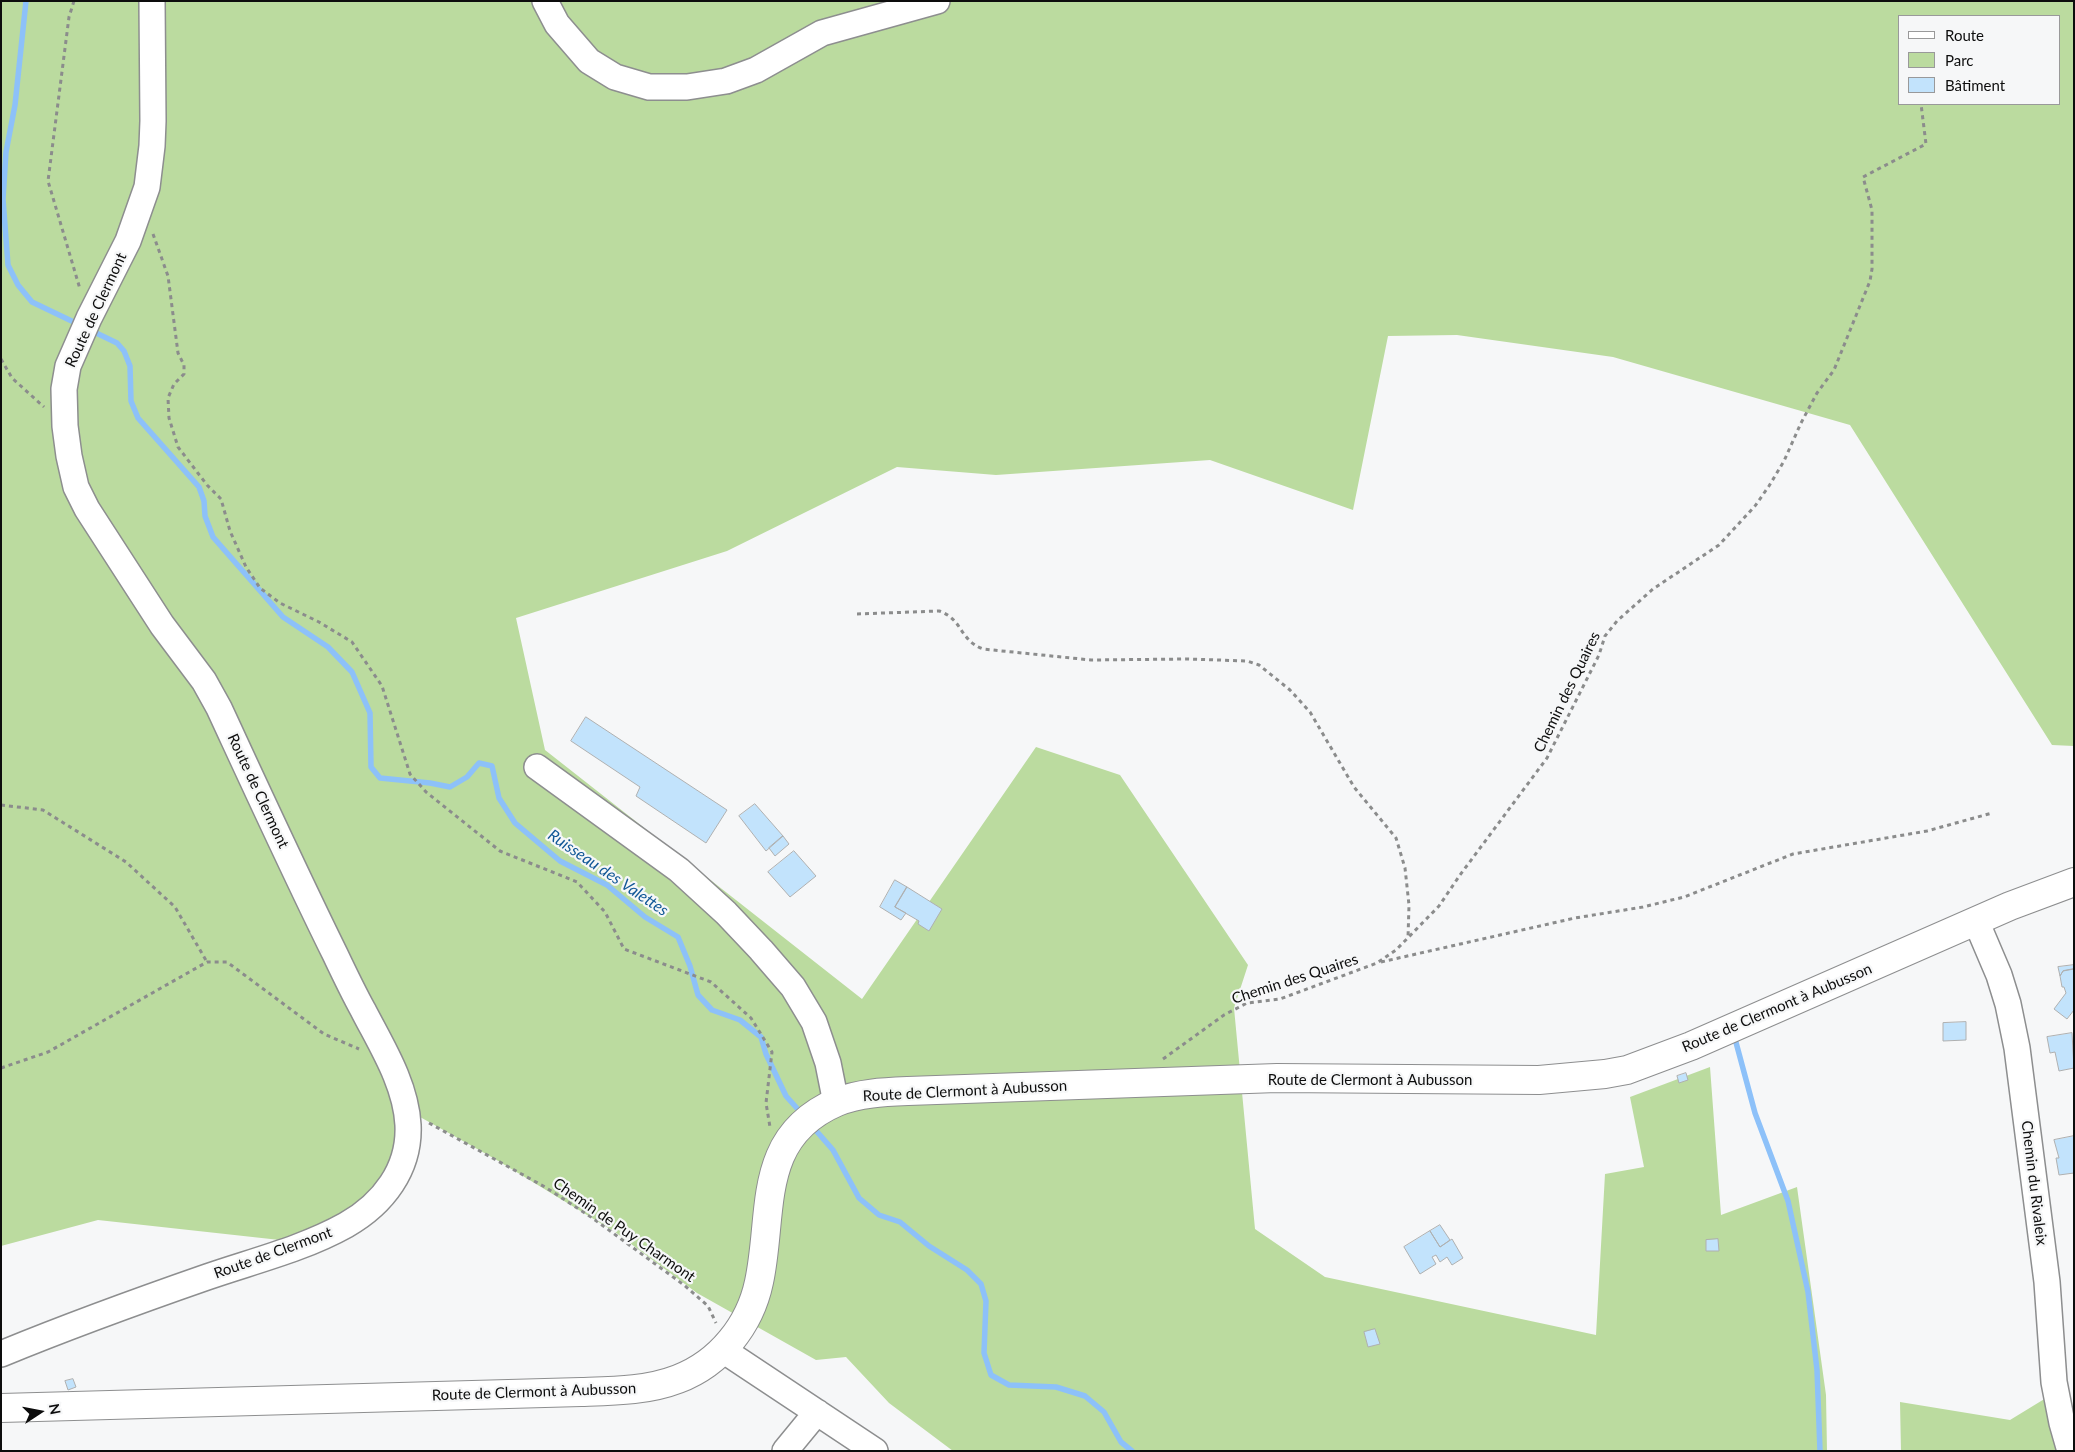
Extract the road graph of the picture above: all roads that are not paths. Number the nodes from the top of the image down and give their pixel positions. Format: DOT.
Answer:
graph roads {
  1 [pos="152,1"];
  2 [pos="545,1"];
  3 [pos="936,1"];
  4 [pos="537,767"];
  5 [pos="2074,882"];
  6 [pos="1976,921"];
  7 [pos="836,1103"];
  8 [pos="723,1350"];
  9 [pos="1,1354"];
  10 [pos="1,1408"];
  11 [pos="817,1412"];
  12 [pos="785,1451"];
  13 [pos="874,1451"];
  14 [pos="2070,1451"];
  1 -- 9 [label="street, Route de Clermont"];
  2 -- 3 [label="street"];
  4 -- 7 [label="street"];
  5 -- 6 [label="main road, Route de Clermont à Aubusson"];
  6 -- 7 [label="main road, Route de Clermont à Aubusson"];
  6 -- 14 [label="street, Chemin du Rivaleix"];
  7 -- 8 [label="main road, Route de Clermont à Aubusson"];
  8 -- 10 [label="main road, Route de Clermont à Aubusson"];
  8 -- 11 [label="street"];
  11 -- 12 [label="street"];
  11 -- 13 [label="street"];
}
